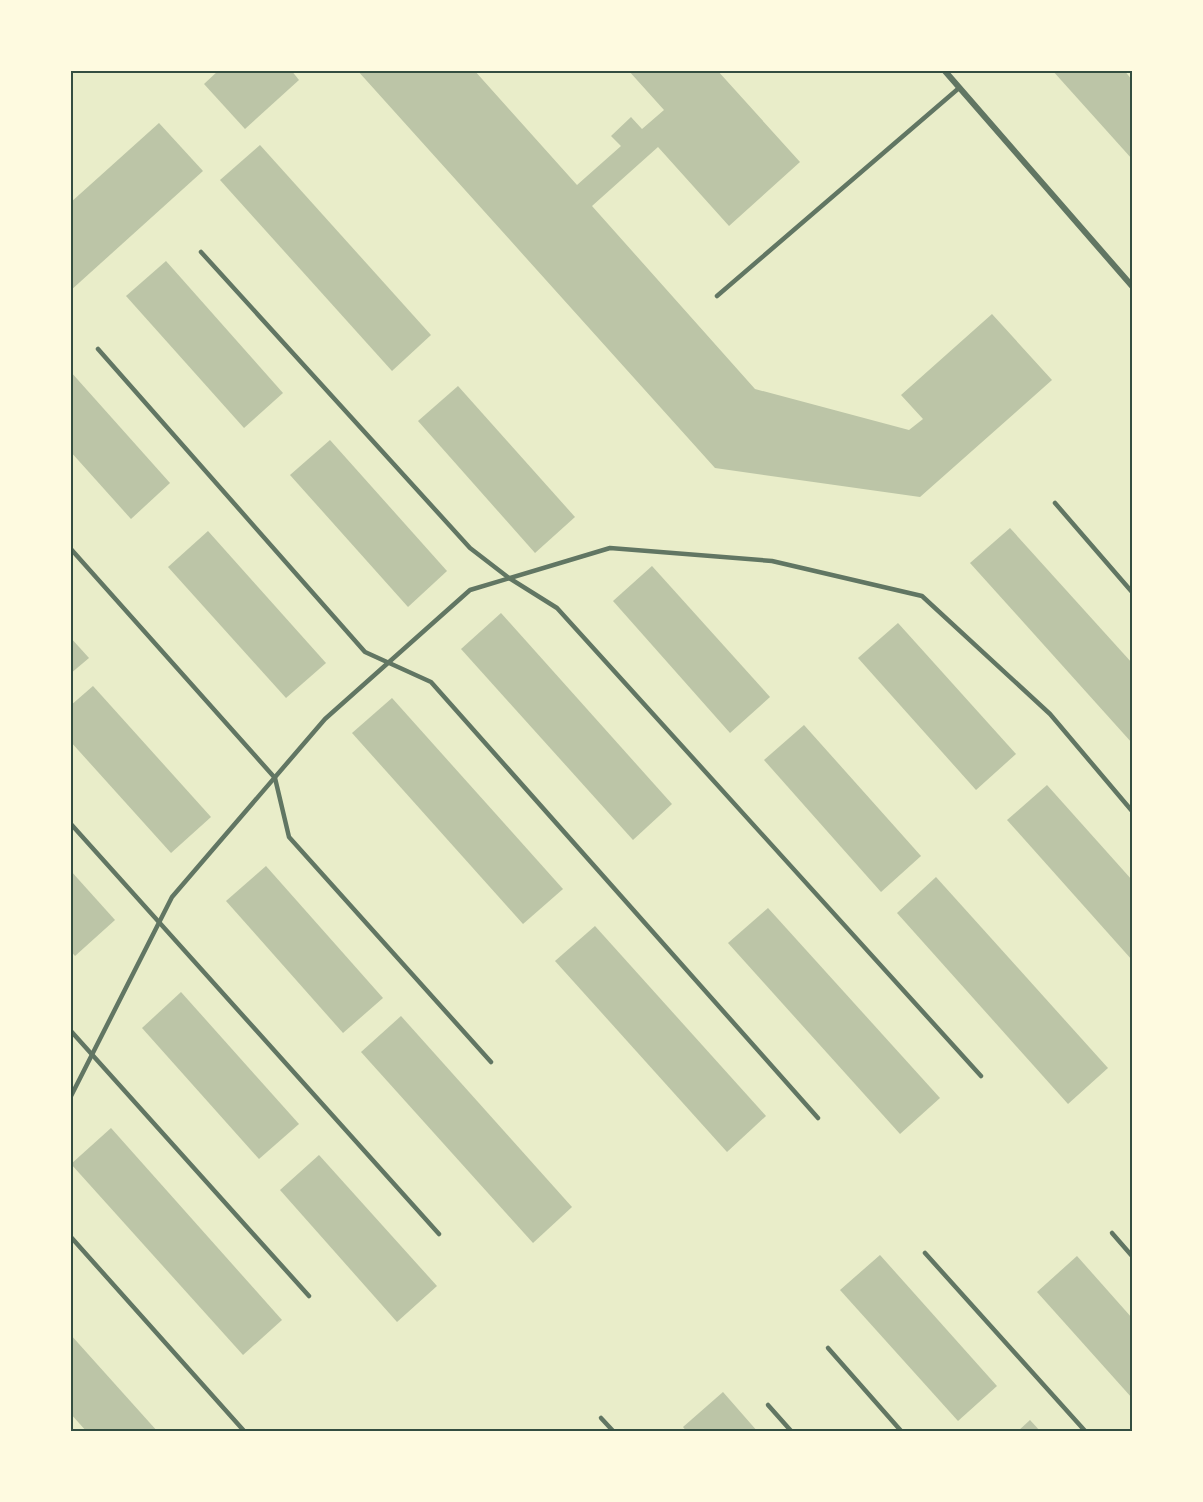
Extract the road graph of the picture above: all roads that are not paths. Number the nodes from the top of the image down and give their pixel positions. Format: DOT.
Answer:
graph roads {
  1 [pos="944,70"];
  2 [pos="959,88"];
  3 [pos="201,252"];
  4 [pos="1132,286"];
  5 [pos="717,296"];
  6 [pos="98,349"];
  7 [pos="1055,503"];
  8 [pos="70,548"];
  9 [pos="509,578"];
  10 [pos="1132,592"];
  11 [pos="388,663"];
  12 [pos="275,778"];
  13 [pos="1132,811"];
  14 [pos="70,823"];
  15 [pos="159,922"];
  16 [pos="70,1030"];
  17 [pos="93,1054"];
  18 [pos="491,1062"];
  19 [pos="981,1076"];
  20 [pos="70,1098"];
  21 [pos="818,1118"];
  22 [pos="1112,1233"];
  23 [pos="439,1234"];
  24 [pos="70,1236"];
  25 [pos="925,1253"];
  26 [pos="1132,1256"];
  27 [pos="309,1296"];
  28 [pos="828,1348"];
  29 [pos="768,1405"];
  30 [pos="601,1418"];
  31 [pos="245,1431"];
  32 [pos="614,1431"];
  33 [pos="792,1431"];
  34 [pos="902,1431"];
  35 [pos="1086,1431"];
  1 -- 2 [label="street"];
  2 -- 4 [label="street"];
  2 -- 5 [label="lane"];
  3 -- 9 [label="lane"];
  6 -- 11 [label="lane"];
  7 -- 10 [label="lane"];
  8 -- 12 [label="lane"];
  9 -- 11 [label="lane"];
  9 -- 13 [label="lane"];
  9 -- 19 [label="lane"];
  11 -- 12 [label="lane"];
  11 -- 21 [label="lane"];
  12 -- 15 [label="lane"];
  12 -- 18 [label="lane"];
  14 -- 15 [label="lane"];
  15 -- 17 [label="lane"];
  15 -- 23 [label="lane"];
  16 -- 17 [label="lane"];
  17 -- 20 [label="lane"];
  17 -- 27 [label="lane"];
  22 -- 26 [label="lane"];
  24 -- 31 [label="lane"];
  25 -- 35 [label="lane"];
  28 -- 34 [label="lane"];
  29 -- 33 [label="lane"];
  30 -- 32 [label="lane"];
}
